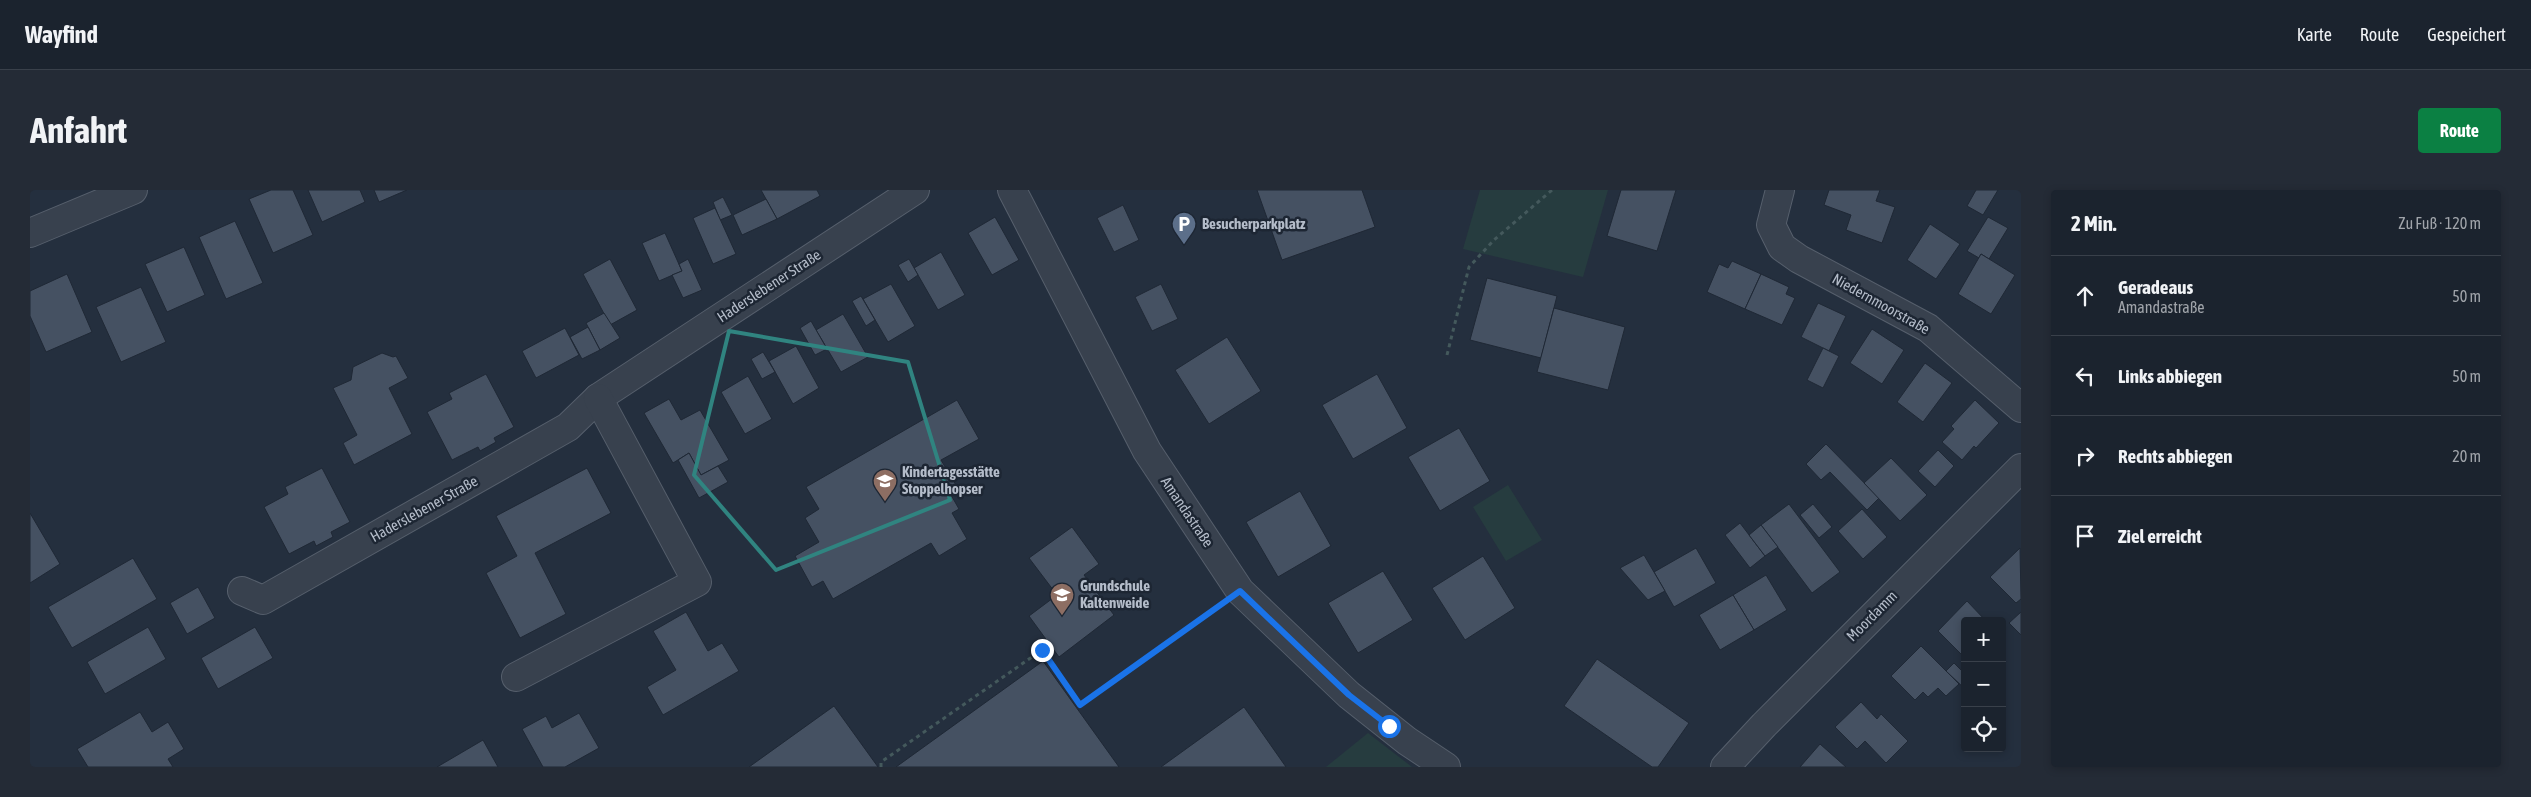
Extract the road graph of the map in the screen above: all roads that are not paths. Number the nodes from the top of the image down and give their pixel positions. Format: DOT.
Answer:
graph roads {
  1 [pos="133,190"];
  2 [pos="915,190"];
  3 [pos="1012,190"];
  4 [pos="1780,190"];
  5 [pos="30,233"];
  6 [pos="598,398"];
  7 [pos="2021,408"];
  8 [pos="2021,468"];
  9 [pos="242,591"];
  10 [pos="516,677"];
  11 [pos="1446,767"];
  12 [pos="1725,767"];
  1 -- 5 [label="street"];
  2 -- 6 [label="street, Haderslebener Straße"];
  3 -- 11 [label="street, Amandastraße"];
  4 -- 7 [label="street, Niedernmoorstraße"];
  6 -- 9 [label="street, Haderslebener Straße"];
  6 -- 10 [label="street"];
  8 -- 12 [label="street, Moordamm"];
}
